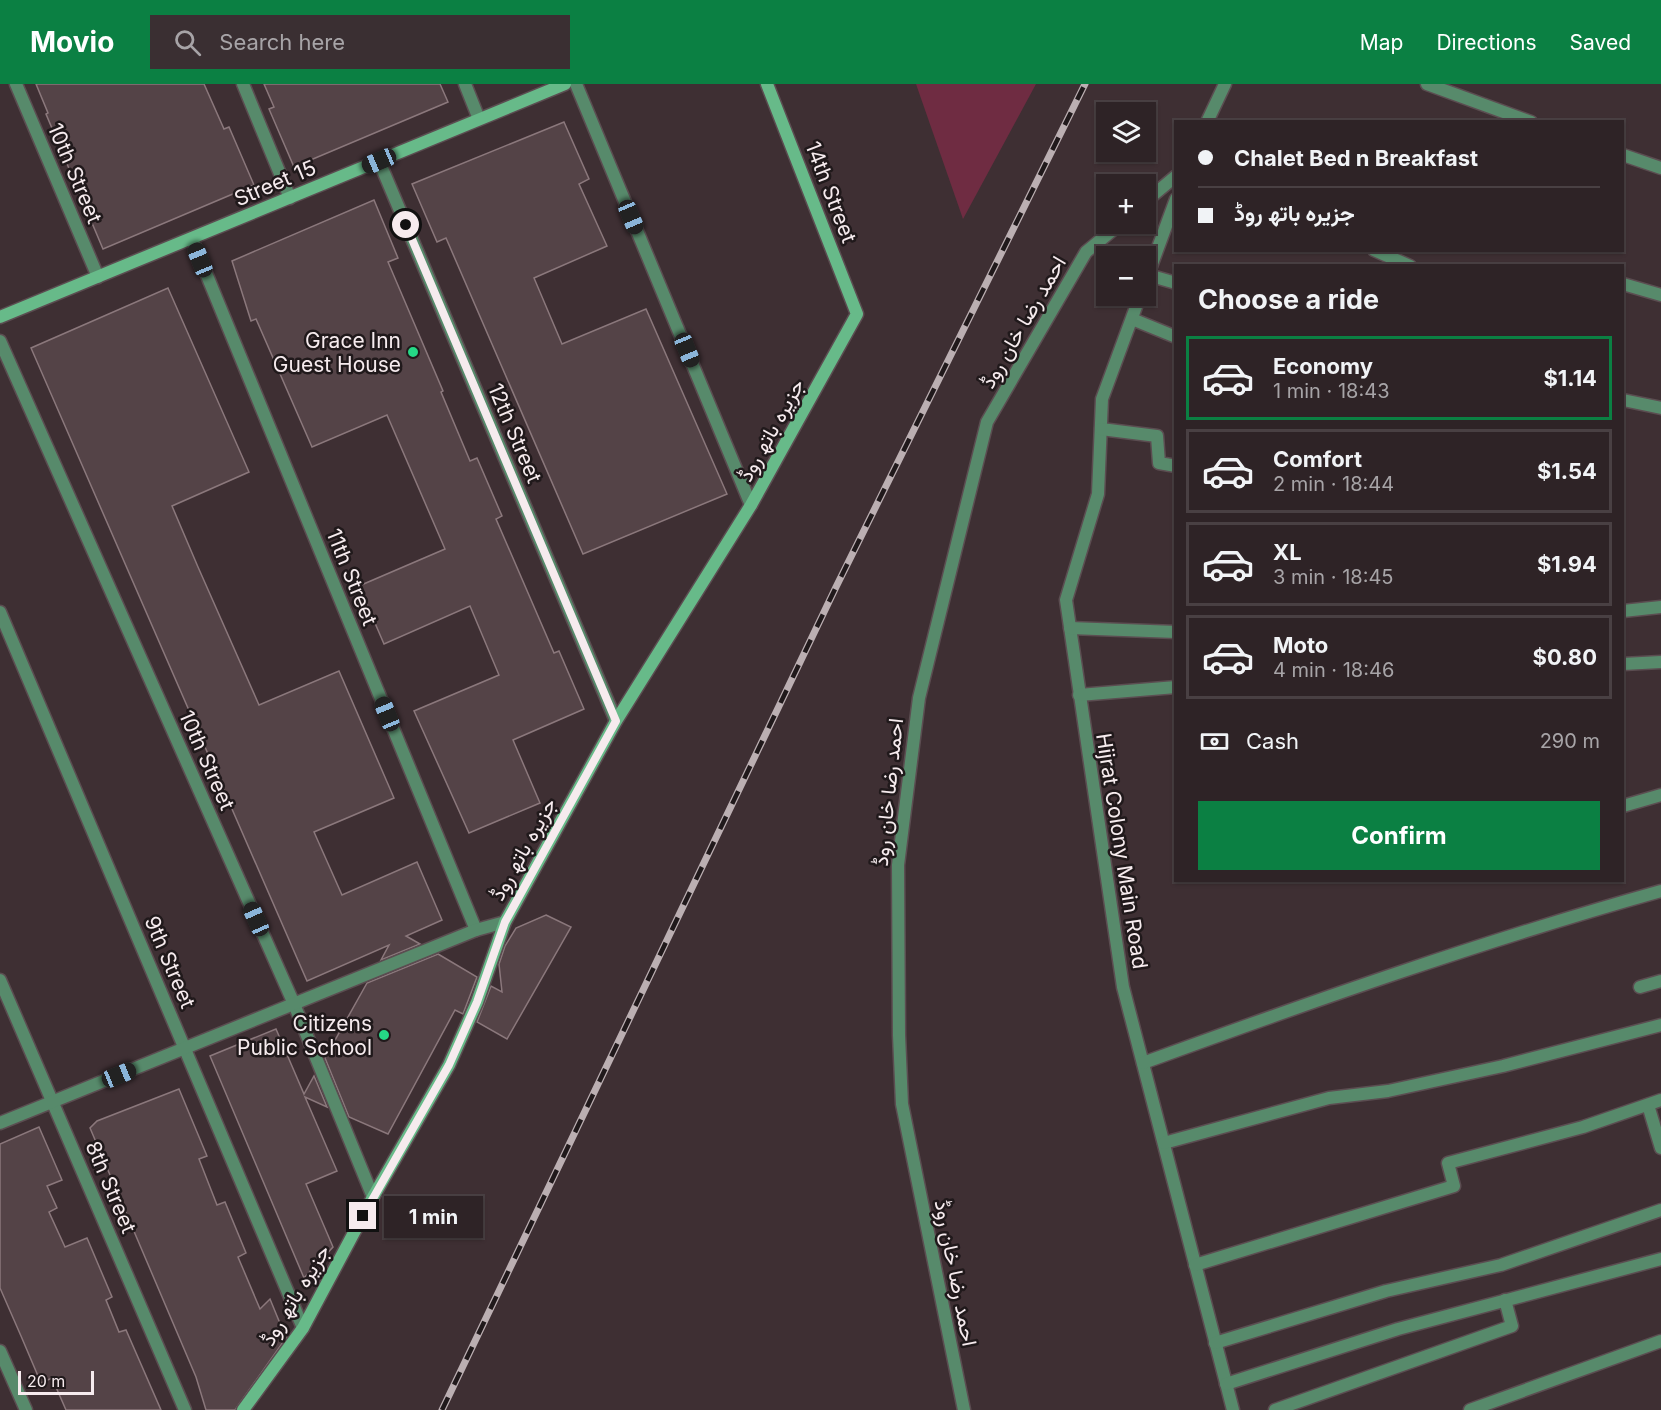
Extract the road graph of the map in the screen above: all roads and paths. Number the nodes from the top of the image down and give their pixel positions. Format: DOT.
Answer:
graph roads {
  1 [pos="16,84"];
  2 [pos="243,84"];
  3 [pos="465,84"];
  4 [pos="564,84"];
  5 [pos="576,84"];
  6 [pos="767,84"];
  7 [pos="1225,84"];
  8 [pos="1427,84"];
  9 [pos="479,119"];
  10 [pos="1208,120"];
  11 [pos="1526,120"];
  12 [pos="1624,155"];
  13 [pos="379,161"];
  14 [pos="1661,168"];
  15 [pos="1174,178"];
  16 [pos="1156,193"];
  17 [pos="290,198"];
  18 [pos="1174,204"];
  19 [pos="1108,234"];
  20 [pos="192,238"];
  21 [pos="1378,252"];
  22 [pos="1156,253"];
  23 [pos="1406,264"];
  24 [pos="98,277"];
  25 [pos="1156,280"];
  26 [pos="1174,283"];
  27 [pos="1624,284"];
  28 [pos="1661,295"];
  29 [pos="1137,306"];
  30 [pos="857,314"];
  31 [pos="0,318"];
  32 [pos="1132,319"];
  33 [pos="1174,336"];
  34 [pos="0,341"];
  35 [pos="1624,400"];
  36 [pos="1661,408"];
  37 [pos="1101,429"];
  38 [pos="1174,466"];
  39 [pos="751,505"];
  40 [pos="1661,607"];
  41 [pos="1624,611"];
  42 [pos="0,612"];
  43 [pos="1070,628"];
  44 [pos="1174,632"];
  45 [pos="5,639"];
  46 [pos="1661,662"];
  47 [pos="1624,664"];
  48 [pos="1174,687"];
  49 [pos="1079,695"];
  50 [pos="616,721"];
  51 [pos="1661,795"];
  52 [pos="1624,806"];
  53 [pos="1661,891"];
  54 [pos="505,922"];
  55 [pos="476,930"];
  56 [pos="0,980"];
  57 [pos="1661,981"];
  58 [pos="1640,987"];
  59 [pos="294,1004"];
  60 [pos="1661,1025"];
  61 [pos="186,1048"];
  62 [pos="1143,1063"];
  63 [pos="1661,1100"];
  64 [pos="53,1102"];
  65 [pos="1647,1105"];
  66 [pos="0,1124"];
  67 [pos="1164,1143"];
  68 [pos="1661,1148"];
  69 [pos="373,1197"];
  70 [pos="1661,1210"];
  71 [pos="1661,1259"];
  72 [pos="1195,1265"];
  73 [pos="1505,1300"];
  74 [pos="303,1328"];
  75 [pos="1661,1341"];
  76 [pos="1215,1343"];
  77 [pos="0,1351"];
  78 [pos="1226,1384"];
  79 [pos="26,1410"];
  80 [pos="185,1410"];
  81 [pos="243,1410"];
  82 [pos="964,1410"];
  83 [pos="1233,1410"];
  84 [pos="1275,1410"];
  85 [pos="1470,1410"];
  1 -- 24 [label="street, 10th Street"];
  2 -- 17 [label="street"];
  3 -- 9 [label="street"];
  4 -- 9 [label="street, Street 15"];
  5 -- 39 [label="street"];
  6 -- 30 [label="street, 14th Street"];
  7 -- 10 [label="street"];
  8 -- 11 [label="street"];
  9 -- 13 [label="street, Street 15"];
  12 -- 14 [label="street"];
  13 -- 17 [label="street, Street 15"];
  13 -- 50 [label="street, 12th Street"];
  15 -- 16 [label="street"];
  17 -- 20 [label="street, Street 15"];
  18 -- 22 [label="street"];
  19 -- 82 [label="street, احمد رضا خان روڈ"];
  20 -- 24 [label="street, Street 15"];
  20 -- 55 [label="street, 11th Street"];
  21 -- 23 [label="street"];
  24 -- 31 [label="street, Street 15"];
  25 -- 26 [label="street"];
  27 -- 28 [label="street"];
  29 -- 32 [label="street, Hijrat Colony Main Road"];
  30 -- 39 [label="street, جزیرہ باتھ روڈ"];
  32 -- 33 [label="street"];
  32 -- 37 [label="street, Hijrat Colony Main Road"];
  34 -- 59 [label="street, 10th Street"];
  35 -- 36 [label="street"];
  37 -- 38 [label="street"];
  37 -- 43 [label="street, Hijrat Colony Main Road"];
  39 -- 50 [label="street, جزیرہ باتھ روڈ"];
  40 -- 41 [label="street"];
  42 -- 45 [label="street, 9th Street"];
  43 -- 44 [label="street"];
  43 -- 49 [label="street, Hijrat Colony Main Road"];
  45 -- 61 [label="street, 9th Street"];
  46 -- 47 [label="street"];
  48 -- 49 [label="street"];
  49 -- 62 [label="street, Hijrat Colony Main Road"];
  50 -- 54 [label="street, جزیرہ باتھ روڈ"];
  51 -- 52 [label="street"];
  53 -- 62 [label="street"];
  54 -- 55 [label="street"];
  54 -- 69 [label="street, جزیرہ باتھ روڈ"];
  55 -- 59 [label="street"];
  56 -- 64 [label="street, 8th Street"];
  57 -- 58 [label="street"];
  59 -- 61 [label="street"];
  59 -- 69 [label="street, 10th Street"];
  60 -- 67 [label="street"];
  61 -- 64 [label="street"];
  61 -- 74 [label="street, 9th Street"];
  62 -- 67 [label="street, Hijrat Colony Main Road"];
  63 -- 65 [label="street"];
  64 -- 66 [label="street"];
  64 -- 80 [label="street, 8th Street"];
  65 -- 68 [label="street"];
  65 -- 72 [label="street"];
  67 -- 72 [label="street, Hijrat Colony Main Road"];
  69 -- 74 [label="street, جزیرہ باتھ روڈ"];
  70 -- 76 [label="street"];
  71 -- 73 [label="street"];
  72 -- 76 [label="street, Hijrat Colony Main Road"];
  73 -- 78 [label="street"];
  73 -- 84 [label="street"];
  74 -- 81 [label="street, جزیرہ باتھ روڈ"];
  75 -- 85 [label="street"];
  76 -- 78 [label="street, Hijrat Colony Main Road"];
  77 -- 79 [label="street"];
  78 -- 83 [label="street, Hijrat Colony Main Road"];
}
